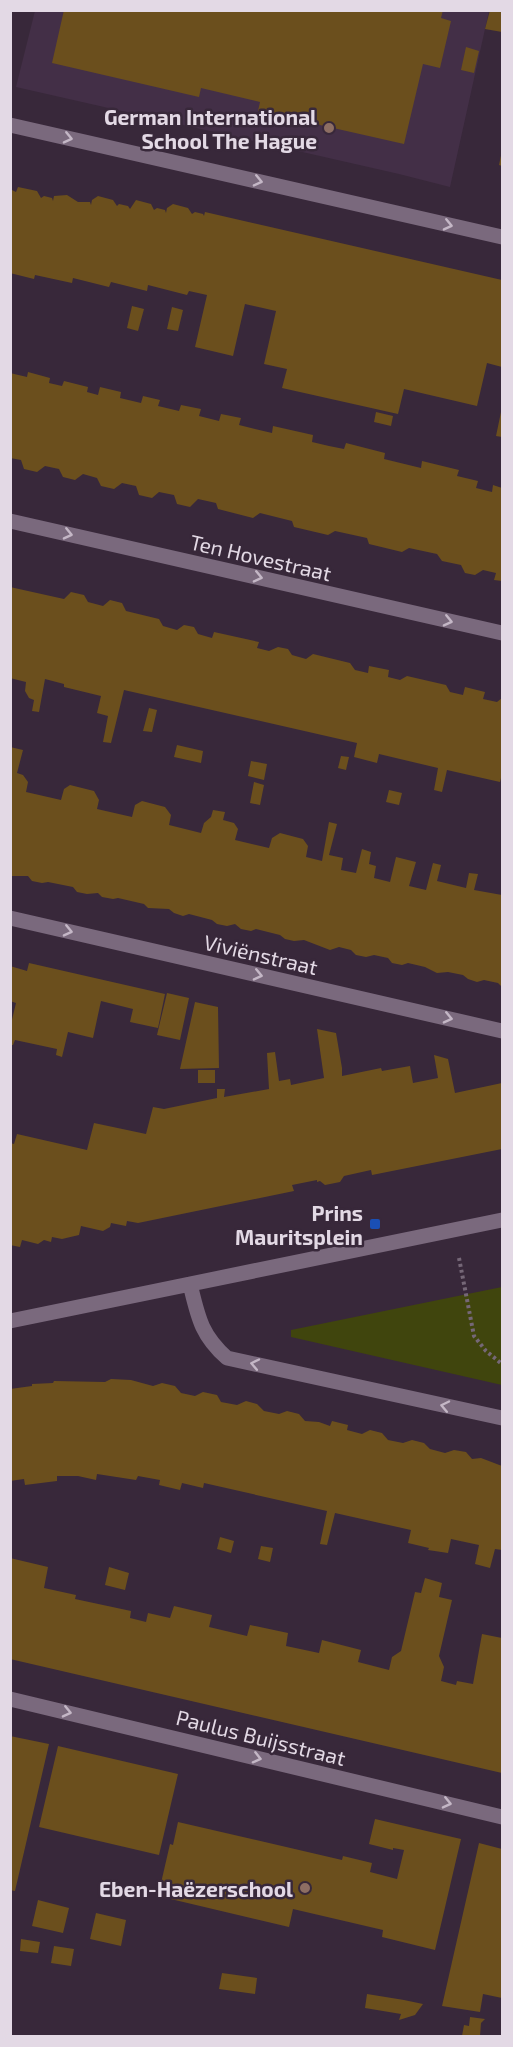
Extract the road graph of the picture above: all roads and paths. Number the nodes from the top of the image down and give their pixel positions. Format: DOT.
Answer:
graph roads {
  1 [pos="10,124"];
  2 [pos="502,237"];
  3 [pos="10,521"];
  4 [pos="502,633"];
  5 [pos="10,918"];
  6 [pos="502,1031"];
  7 [pos="502,1221"];
  8 [pos="453,1230"];
  9 [pos="190,1284"];
  10 [pos="10,1321"];
  11 [pos="502,1364"];
  12 [pos="502,1418"];
  13 [pos="10,1699"];
  14 [pos="502,1817"];
  1 -- 2 [label="street, one-way"];
  3 -- 4 [label="street, Ten Hovestraat, one-way"];
  5 -- 6 [label="street, Viviënstraat, one-way"];
  7 -- 8 [label="street"];
  8 -- 9 [label="street"];
  8 -- 11 [label="path"];
  9 -- 10 [label="street"];
  12 -- 9 [label="street, one-way"];
  13 -- 14 [label="street, Paulus Buijsstraat, one-way"];
}
